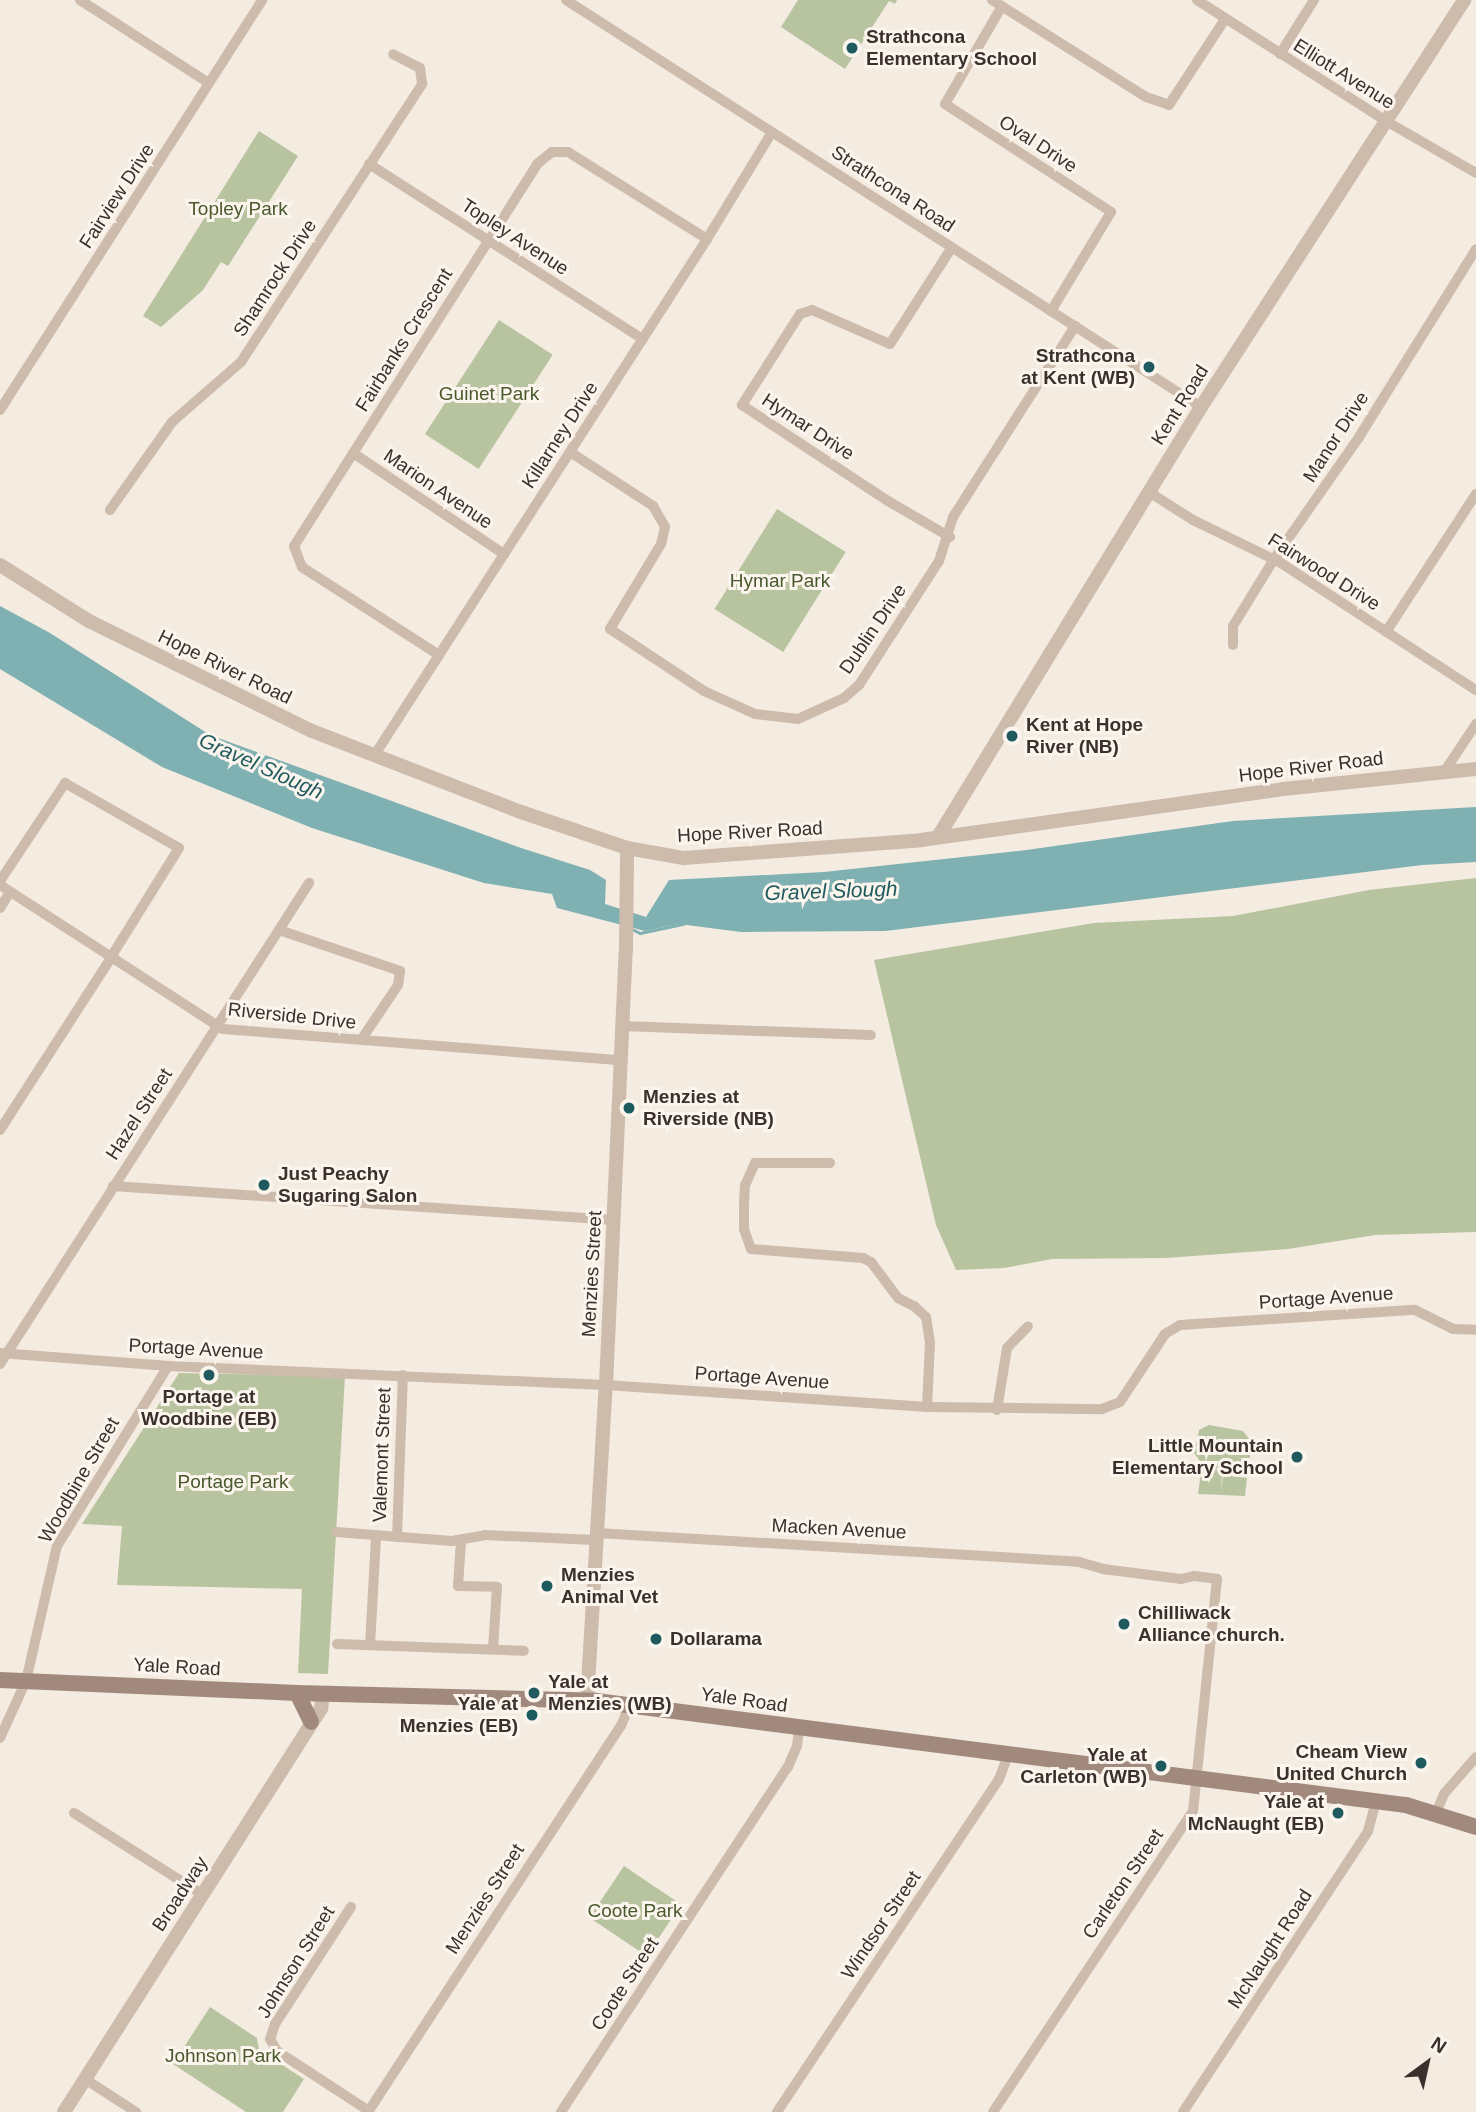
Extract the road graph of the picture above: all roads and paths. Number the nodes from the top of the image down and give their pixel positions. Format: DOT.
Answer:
graph roads {
  1 [pos="79,0"];
  2 [pos="262,0"];
  3 [pos="566,0"];
  4 [pos="1197,0"];
  5 [pos="1314,0"];
  6 [pos="1464,0"];
  7 [pos="997,3"];
  8 [pos="1225,19"];
  9 [pos="393,54"];
  10 [pos="1280,54"];
  11 [pos="209,83"];
  12 [pos="1386,121"];
  13 [pos="772,132"];
  14 [pos="369,164"];
  15 [pos="1476,173"];
  16 [pos="707,239"];
  17 [pos="488,240"];
  18 [pos="951,247"];
  19 [pos="1476,249"];
  20 [pos="1051,311"];
  21 [pos="1075,326"];
  22 [pos="643,340"];
  23 [pos="1201,407"];
  24 [pos="0,410"];
  25 [pos="570,452"];
  26 [pos="353,453"];
  27 [pos="1149,492"];
  28 [pos="1476,494"];
  29 [pos="110,510"];
  30 [pos="950,537"];
  31 [pos="504,554"];
  32 [pos="1274,559"];
  33 [pos="0,565"];
  34 [pos="1386,632"];
  35 [pos="1233,645"];
  36 [pos="439,655"];
  37 [pos="1476,690"];
  38 [pos="1476,724"];
  39 [pos="374,756"];
  40 [pos="1476,769"];
  41 [pos="1444,772"];
  42 [pos="939,837"];
  43 [pos="627,848"];
  44 [pos="309,883"];
  45 [pos="3,886"];
  46 [pos="0,908"];
  47 [pos="279,929"];
  48 [pos="111,958"];
  49 [pos="217,1026"];
  50 [pos="623,1026"];
  51 [pos="872,1035"];
  52 [pos="361,1040"];
  53 [pos="621,1060"];
  54 [pos="0,1130"];
  55 [pos="830,1163"];
  56 [pos="113,1186"];
  57 [pos="614,1220"];
  58 [pos="1028,1326"];
  59 [pos="1476,1330"];
  60 [pos="2,1358"];
  61 [pos="168,1366"];
  62 [pos="403,1375"];
  63 [pos="606,1385"];
  64 [pos="927,1407"];
  65 [pos="997,1410"];
  66 [pos="336,1532"];
  67 [pos="376,1537"];
  68 [pos="397,1537"];
  69 [pos="596,1537"];
  70 [pos="461,1541"];
  71 [pos="1079,1562"];
  72 [pos="337,1644"];
  73 [pos="370,1645"];
  74 [pos="494,1650"];
  75 [pos="524,1651"];
  76 [pos="0,1680"];
  77 [pos="26,1681"];
  78 [pos="297,1693"];
  79 [pos="323,1694"];
  80 [pos="587,1701"];
  81 [pos="629,1706"];
  82 [pos="311,1723"];
  83 [pos="799,1729"];
  84 [pos="0,1738"];
  85 [pos="1008,1755"];
  86 [pos="1476,1757"];
  87 [pos="1196,1778"];
  88 [pos="1377,1801"];
  89 [pos="74,1813"];
  90 [pos="1436,1813"];
  91 [pos="1476,1827"];
  92 [pos="202,1895"];
  93 [pos="351,1907"];
  94 [pos="85,2079"];
  95 [pos="64,2112"];
  96 [pos="136,2112"];
  97 [pos="369,2112"];
  98 [pos="561,2112"];
  99 [pos="777,2112"];
  100 [pos="993,2112"];
  101 [pos="1183,2112"];
  1 -- 11 [label="street"];
  2 -- 11 [label="street, Fairview Drive"];
  3 -- 13 [label="street, Strathcona Road"];
  4 -- 8 [label="street, Elliott Avenue"];
  5 -- 10 [label="street"];
  6 -- 12 [label="street, Kent Road"];
  7 -- 8 [label="street"];
  7 -- 20 [label="street, Oval Drive"];
  8 -- 10 [label="street, Elliott Avenue"];
  9 -- 14 [label="street, Shamrock Drive"];
  10 -- 12 [label="street, Elliott Avenue"];
  11 -- 24 [label="street, Fairview Drive"];
  12 -- 15 [label="street, Elliott Avenue"];
  12 -- 23 [label="street, Kent Road"];
  13 -- 16 [label="street, Killarney Drive"];
  13 -- 18 [label="street, Strathcona Road"];
  14 -- 17 [label="street, Topley Avenue"];
  14 -- 29 [label="street, Shamrock Drive"];
  16 -- 17 [label="street, Fairbanks Crescent"];
  16 -- 22 [label="street, Killarney Drive"];
  17 -- 22 [label="street, Topley Avenue"];
  17 -- 26 [label="street, Fairbanks Crescent"];
  18 -- 20 [label="street, Strathcona Road"];
  18 -- 30 [label="street, Hymar Drive"];
  19 -- 32 [label="street, Manor Drive"];
  20 -- 21 [label="street, Strathcona Road"];
  21 -- 23 [label="street, Strathcona Road"];
  21 -- 30 [label="street, Dublin Drive"];
  22 -- 25 [label="street, Killarney Drive"];
  23 -- 27 [label="street, Kent Road"];
  25 -- 30 [label="street, Dublin Drive"];
  25 -- 31 [label="street, Killarney Drive"];
  26 -- 31 [label="street, Marion Avenue"];
  26 -- 36 [label="street, Fairbanks Crescent"];
  27 -- 32 [label="street, Fairwood Drive"];
  27 -- 42 [label="street, Kent Road"];
  28 -- 34 [label="street"];
  31 -- 36 [label="street, Killarney Drive"];
  32 -- 34 [label="street, Fairwood Drive"];
  32 -- 35 [label="street, Manor Drive"];
  33 -- 39 [label="street, Hope River Road"];
  34 -- 37 [label="street, Fairwood Drive"];
  36 -- 39 [label="street, Killarney Drive"];
  38 -- 41 [label="street"];
  39 -- 43 [label="street, Hope River Road"];
  40 -- 41 [label="street, Hope River Road"];
  41 -- 42 [label="street, Hope River Road"];
  42 -- 43 [label="street, Hope River Road"];
  43 -- 50 [label="street, Menzies Street"];
  44 -- 47 [label="street, Hazel Street"];
  45 -- 46 [label="street"];
  45 -- 48 [label="street, Riverside Drive"];
  45 -- 48 [label="street"];
  47 -- 49 [label="street, Hazel Street"];
  47 -- 52 [label="street"];
  48 -- 49 [label="street, Riverside Drive"];
  48 -- 54 [label="street"];
  49 -- 52 [label="street, Riverside Drive"];
  49 -- 56 [label="street, Hazel Street"];
  50 -- 51 [label="street"];
  50 -- 53 [label="street, Menzies Street"];
  52 -- 53 [label="street, Riverside Drive"];
  53 -- 57 [label="street, Menzies Street"];
  55 -- 64 [label="street"];
  56 -- 57 [label="street"];
  56 -- 60 [label="street, Hazel Street"];
  57 -- 63 [label="street, Menzies Street"];
  58 -- 65 [label="street"];
  59 -- 65 [label="street, Portage Avenue"];
  60 -- 61 [label="street, Portage Avenue"];
  61 -- 62 [label="street, Portage Avenue"];
  61 -- 77 [label="street, Woodbine Street"];
  62 -- 63 [label="street, Portage Avenue"];
  62 -- 68 [label="street, Valemont Street"];
  63 -- 64 [label="street, Portage Avenue"];
  63 -- 69 [label="street, Menzies Street"];
  64 -- 65 [label="street, Portage Avenue"];
  66 -- 67 [label="street, Macken Avenue"];
  67 -- 68 [label="street, Macken Avenue"];
  67 -- 73 [label="street"];
  68 -- 70 [label="street, Macken Avenue"];
  69 -- 70 [label="street, Macken Avenue"];
  69 -- 71 [label="street, Macken Avenue"];
  69 -- 80 [label="street, Menzies Street"];
  70 -- 74 [label="street"];
  71 -- 87 [label="street, Carleton Street"];
  72 -- 73 [label="street"];
  73 -- 74 [label="street"];
  74 -- 75 [label="street"];
  76 -- 77 [label="main road, Yale Road"];
  77 -- 78 [label="main road, Yale Road"];
  77 -- 84 [label="street, Woodbine Street"];
  78 -- 79 [label="main road, Yale Road"];
  78 -- 82 [label="main road"];
  79 -- 80 [label="main road, Yale Road"];
  79 -- 82 [label="street, Broadway"];
  80 -- 81 [label="main road, Yale Road"];
  81 -- 83 [label="main road, Yale Road"];
  81 -- 97 [label="street, Menzies Street"];
  82 -- 92 [label="street, Broadway"];
  83 -- 85 [label="main road, Yale Road"];
  83 -- 98 [label="street, Coote Street"];
  85 -- 87 [label="main road, Yale Road"];
  85 -- 99 [label="street, Windsor Street"];
  86 -- 90 [label="street"];
  87 -- 88 [label="main road, Yale Road"];
  87 -- 100 [label="street, Carleton Street"];
  88 -- 90 [label="main road, Yale Road"];
  88 -- 101 [label="street, McNaught Road"];
  89 -- 92 [label="street"];
  90 -- 91 [label="main road, Yale Road"];
  92 -- 94 [label="street, Broadway"];
  93 -- 97 [label="street, Johnson Street"];
  94 -- 95 [label="street, Broadway"];
  94 -- 96 [label="street"];
}
